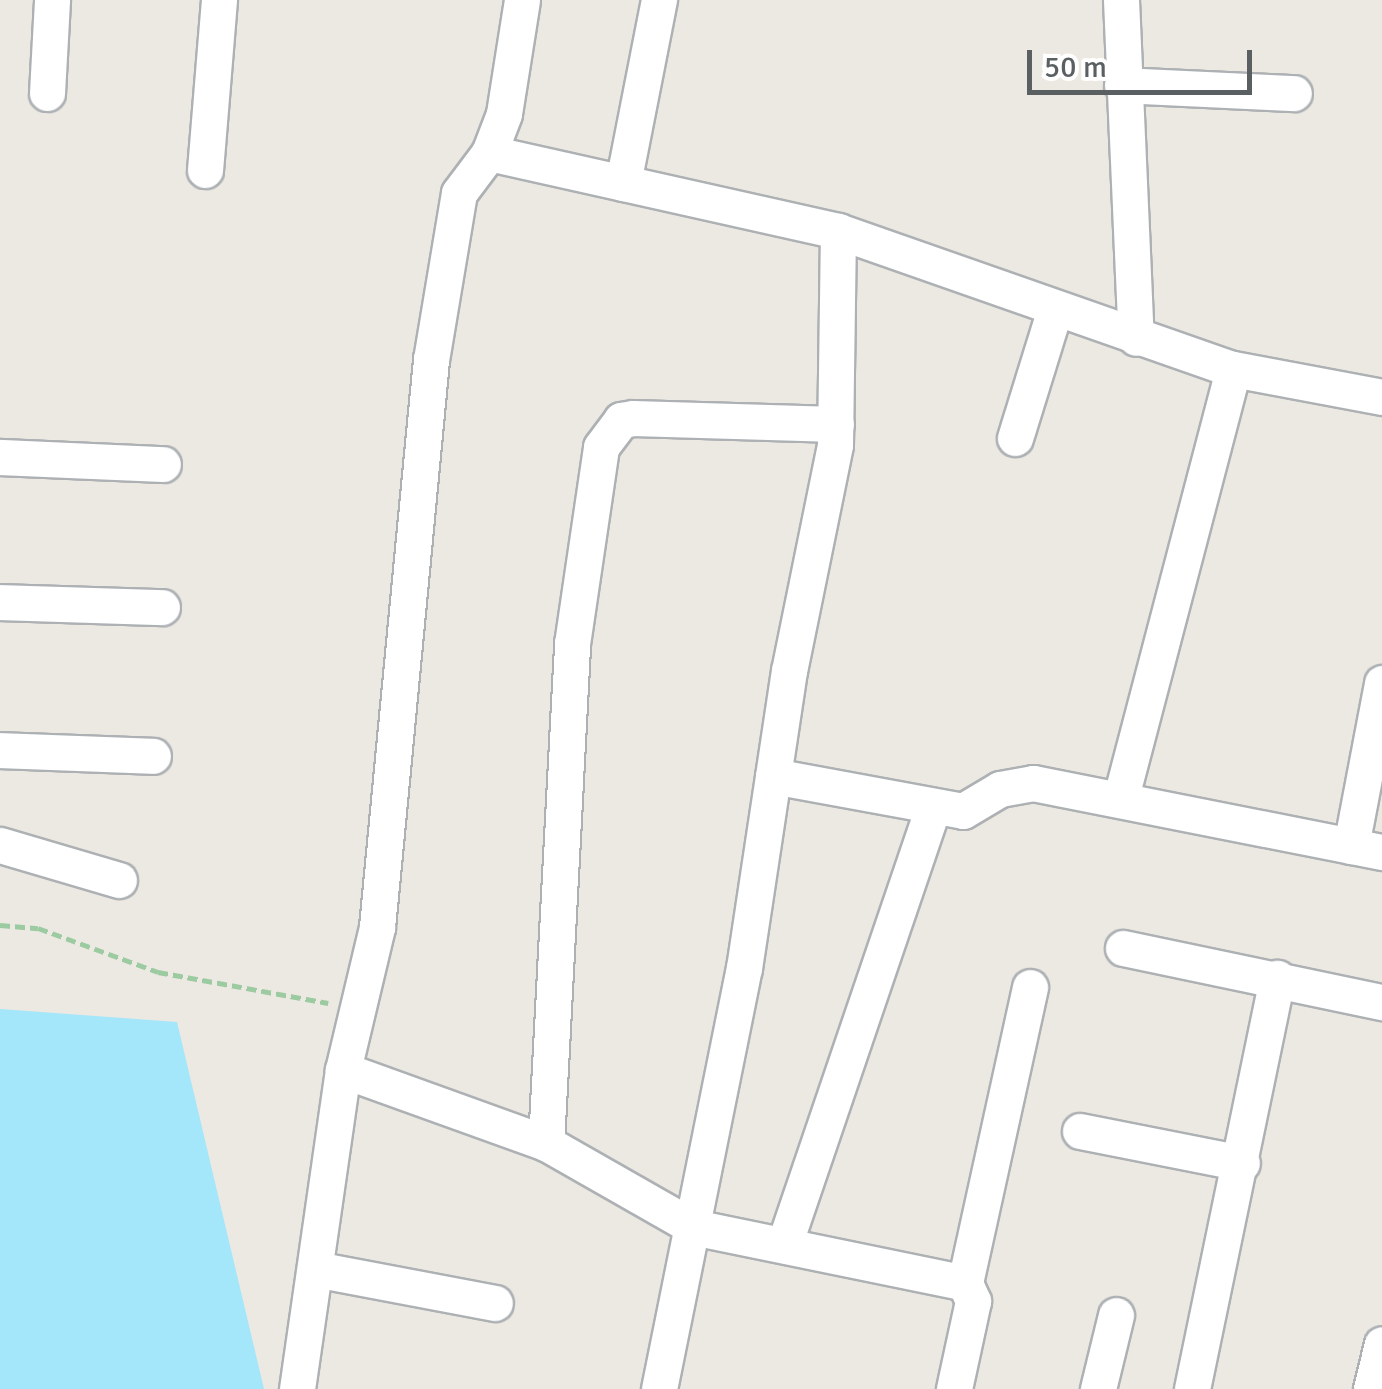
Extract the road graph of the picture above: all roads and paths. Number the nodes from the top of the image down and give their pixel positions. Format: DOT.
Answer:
graph roads {
  1 [pos="52,0"];
  2 [pos="219,0"];
  3 [pos="522,0"];
  4 [pos="659,0"];
  5 [pos="1120,0"];
  6 [pos="1122,85"];
  7 [pos="48,93"];
  8 [pos="1294,93"];
  9 [pos="488,153"];
  10 [pos="205,170"];
  11 [pos="623,183"];
  12 [pos="838,231"];
  13 [pos="1055,309"];
  14 [pos="1136,338"];
  15 [pos="1234,368"];
  16 [pos="1382,398"];
  17 [pos="836,424"];
  18 [pos="1015,438"];
  19 [pos="0,457"];
  20 [pos="163,464"];
  21 [pos="0,602"];
  22 [pos="162,607"];
  23 [pos="1382,684"];
  24 [pos="0,750"];
  25 [pos="153,756"];
  26 [pos="773,776"];
  27 [pos="1121,797"];
  28 [pos="933,808"];
  29 [pos="0,845"];
  30 [pos="1366,849"];
  31 [pos="118,880"];
  32 [pos="0,924"];
  33 [pos="1123,948"];
  34 [pos="1277,978"];
  35 [pos="1030,987"];
  36 [pos="1382,1002"];
  37 [pos="356,1008"];
  38 [pos="343,1070"];
  39 [pos="1080,1131"];
  40 [pos="546,1143"];
  41 [pos="1242,1163"];
  42 [pos="692,1227"];
  43 [pos="784,1246"];
  44 [pos="314,1268"];
  45 [pos="966,1283"];
  46 [pos="495,1302"];
  47 [pos="1116,1315"];
  48 [pos="1382,1344"];
  49 [pos="297,1389"];
  50 [pos="659,1389"];
  51 [pos="954,1389"];
  52 [pos="1098,1389"];
  53 [pos="1192,1389"];
  54 [pos="1371,1389"];
  1 -- 7 [label="street"];
  2 -- 10 [label="street"];
  3 -- 9 [label="street"];
  4 -- 11 [label="street"];
  5 -- 6 [label="street"];
  6 -- 8 [label="street"];
  6 -- 14 [label="street"];
  9 -- 11 [label="street"];
  9 -- 37 [label="street"];
  11 -- 12 [label="street"];
  12 -- 13 [label="street"];
  12 -- 17 [label="street"];
  13 -- 14 [label="street"];
  13 -- 18 [label="street"];
  14 -- 15 [label="street"];
  15 -- 16 [label="street"];
  15 -- 27 [label="street"];
  17 -- 26 [label="street"];
  17 -- 40 [label="street"];
  19 -- 20 [label="street"];
  21 -- 22 [label="street"];
  23 -- 30 [label="street"];
  24 -- 25 [label="street"];
  26 -- 28 [label="street"];
  26 -- 42 [label="street"];
  27 -- 28 [label="street"];
  27 -- 30 [label="street"];
  28 -- 43 [label="street"];
  29 -- 31 [label="street"];
  32 -- 37 [label="path"];
  33 -- 34 [label="street"];
  34 -- 36 [label="street"];
  34 -- 41 [label="street"];
  35 -- 45 [label="street"];
  37 -- 38 [label="street"];
  38 -- 40 [label="street"];
  38 -- 44 [label="street"];
  39 -- 41 [label="street"];
  40 -- 42 [label="street"];
  41 -- 53 [label="street"];
  42 -- 43 [label="street"];
  42 -- 50 [label="street"];
  43 -- 45 [label="street"];
  44 -- 46 [label="street"];
  44 -- 49 [label="street"];
  45 -- 51 [label="street"];
  47 -- 52 [label="street"];
  48 -- 54 [label="street"];
}
